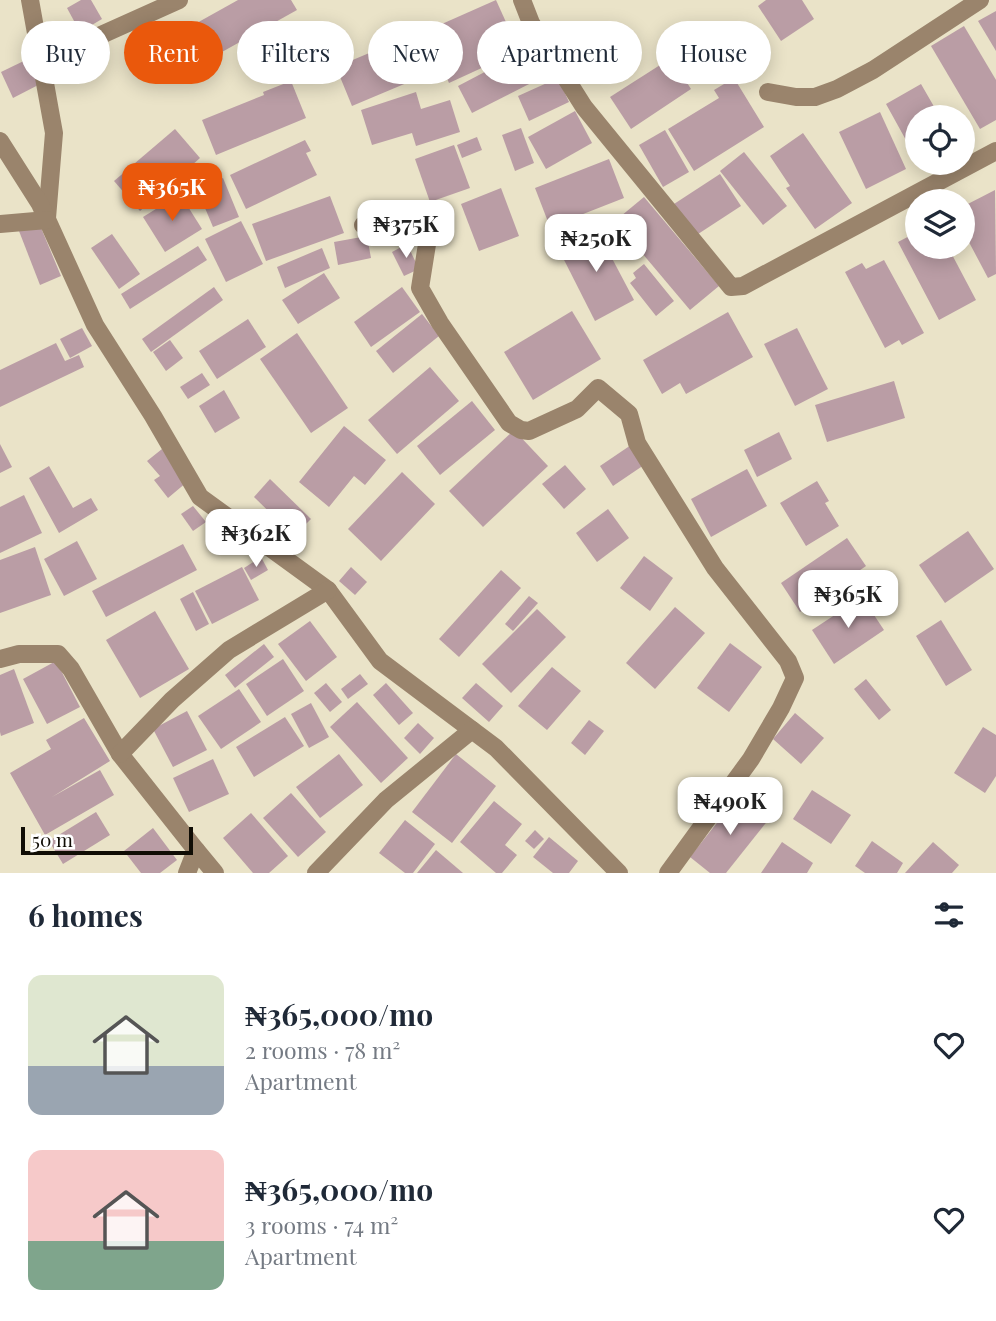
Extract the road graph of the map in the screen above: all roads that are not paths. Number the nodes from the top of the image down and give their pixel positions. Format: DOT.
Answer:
graph roads {
  1 [pos="30,0"];
  2 [pos="179,0"];
  3 [pos="522,0"];
  4 [pos="980,0"];
  5 [pos="34,21"];
  6 [pos="110,31"];
  7 [pos="45,84"];
  8 [pos="768,92"];
  9 [pos="0,141"];
  10 [pos="996,151"];
  11 [pos="45,215"];
  12 [pos="0,224"];
  13 [pos="363,225"];
  14 [pos="328,590"];
  15 [pos="0,659"];
  16 [pos="472,730"];
  17 [pos="120,754"];
  18 [pos="196,850"];
  19 [pos="187,873"];
  20 [pos="215,873"];
  21 [pos="316,873"];
  22 [pos="619,873"];
  23 [pos="668,873"];
  1 -- 5 [label="street"];
  2 -- 6 [label="street"];
  3 -- 10 [label="street"];
  4 -- 8 [label="street"];
  7 -- 11 [label="street"];
  9 -- 11 [label="street"];
  11 -- 12 [label="street"];
  11 -- 14 [label="street"];
  13 -- 23 [label="street"];
  14 -- 16 [label="street"];
  14 -- 17 [label="street"];
  15 -- 17 [label="street"];
  16 -- 21 [label="street"];
  16 -- 22 [label="street"];
  17 -- 18 [label="street"];
  18 -- 19 [label="street"];
  18 -- 20 [label="street"];
}
